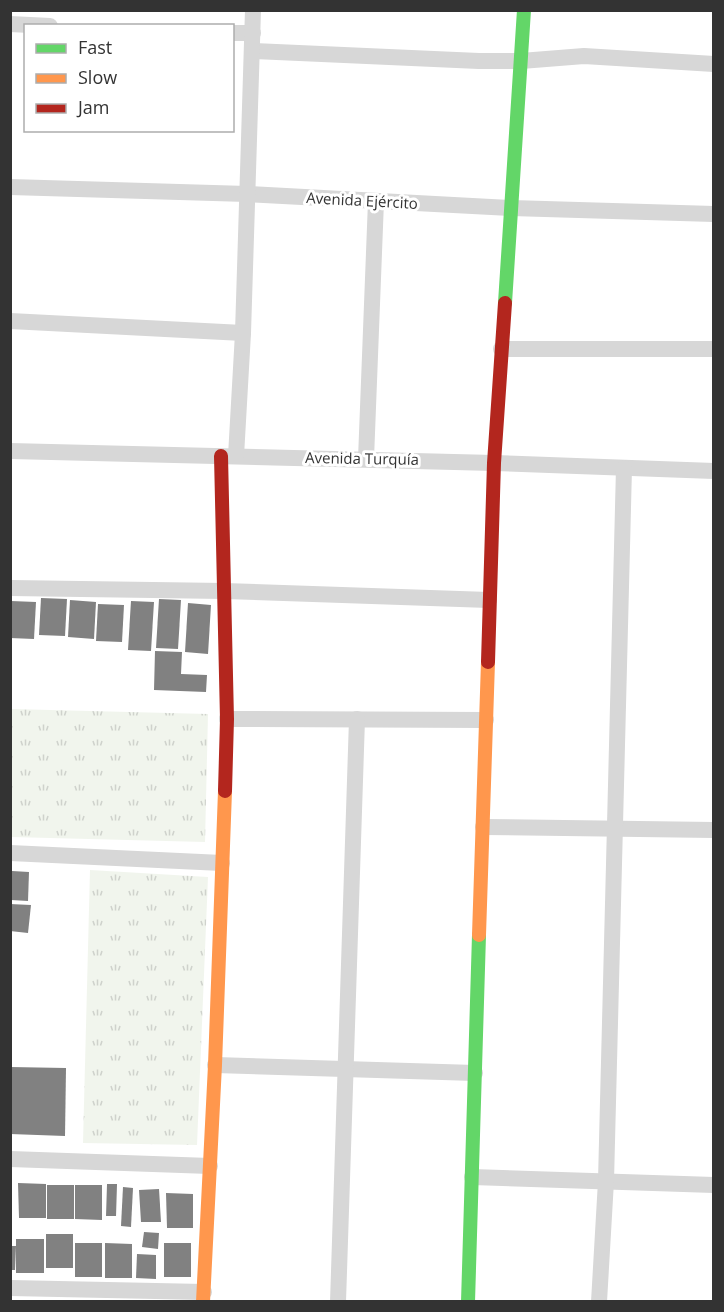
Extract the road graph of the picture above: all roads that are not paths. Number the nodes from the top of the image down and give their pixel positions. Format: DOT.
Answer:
graph roads {
  1 [pos="253,10"];
  2 [pos="524,10"];
  3 [pos="234,33"];
  4 [pos="253,33"];
  5 [pos="252,51"];
  6 [pos="521,61"];
  7 [pos="714,64"];
  8 [pos="10,187"];
  9 [pos="247,194"];
  10 [pos="376,201"];
  11 [pos="511,208"];
  12 [pos="714,214"];
  13 [pos="10,321"];
  14 [pos="243,333"];
  15 [pos="501,349"];
  16 [pos="714,349"];
  17 [pos="10,451"];
  18 [pos="228,456"];
  19 [pos="366,459"];
  20 [pos="494,463"];
  21 [pos="624,468"];
  22 [pos="714,471"];
  23 [pos="10,588"];
  24 [pos="224,591"];
  25 [pos="489,600"];
  26 [pos="227,719"];
  27 [pos="357,719"];
  28 [pos="486,720"];
  29 [pos="483,827"];
  30 [pos="615,829"];
  31 [pos="714,830"];
  32 [pos="10,853"];
  33 [pos="222,863"];
  34 [pos="215,1065"];
  35 [pos="345,1069"];
  36 [pos="475,1073"];
  37 [pos="10,1159"];
  38 [pos="210,1166"];
  39 [pos="472,1177"];
  40 [pos="606,1181"];
  41 [pos="714,1185"];
  42 [pos="10,1288"];
  43 [pos="204,1297"];
  44 [pos="338,1302"];
  45 [pos="468,1302"];
  46 [pos="599,1302"];
  1 -- 4 [label="street"];
  2 -- 6 [label="street"];
  3 -- 4 [label="street"];
  4 -- 5 [label="street"];
  5 -- 6 [label="street"];
  5 -- 9 [label="street"];
  6 -- 7 [label="street"];
  6 -- 11 [label="street"];
  8 -- 9 [label="street, Avenida Ejército"];
  9 -- 10 [label="street, Avenida Ejército"];
  9 -- 14 [label="street"];
  10 -- 11 [label="street, Avenida Ejército"];
  10 -- 19 [label="street"];
  11 -- 12 [label="street, Avenida Ejército"];
  11 -- 15 [label="street"];
  13 -- 14 [label="street"];
  14 -- 18 [label="street"];
  15 -- 16 [label="street"];
  15 -- 20 [label="street"];
  17 -- 18 [label="street, Avenida Turquía"];
  18 -- 19 [label="street, Avenida Turquía"];
  18 -- 24 [label="street"];
  19 -- 20 [label="street, Avenida Turquía"];
  20 -- 21 [label="street, Avenida Turquía"];
  20 -- 25 [label="street"];
  21 -- 22 [label="street, Avenida Turquía"];
  21 -- 30 [label="street"];
  23 -- 24 [label="street"];
  24 -- 25 [label="street"];
  24 -- 26 [label="street"];
  25 -- 28 [label="street"];
  26 -- 27 [label="street"];
  26 -- 33 [label="street"];
  27 -- 28 [label="street"];
  27 -- 35 [label="street"];
  28 -- 29 [label="street"];
  29 -- 30 [label="street"];
  29 -- 36 [label="street"];
  30 -- 31 [label="street"];
  30 -- 40 [label="street"];
  32 -- 33 [label="street"];
  33 -- 34 [label="street"];
  34 -- 35 [label="street"];
  34 -- 38 [label="street"];
  35 -- 36 [label="street"];
  35 -- 44 [label="street"];
  36 -- 39 [label="street"];
  37 -- 38 [label="street"];
  38 -- 43 [label="street"];
  39 -- 40 [label="street"];
  39 -- 45 [label="street"];
  40 -- 41 [label="street"];
  40 -- 46 [label="street"];
  42 -- 43 [label="street"];
}
